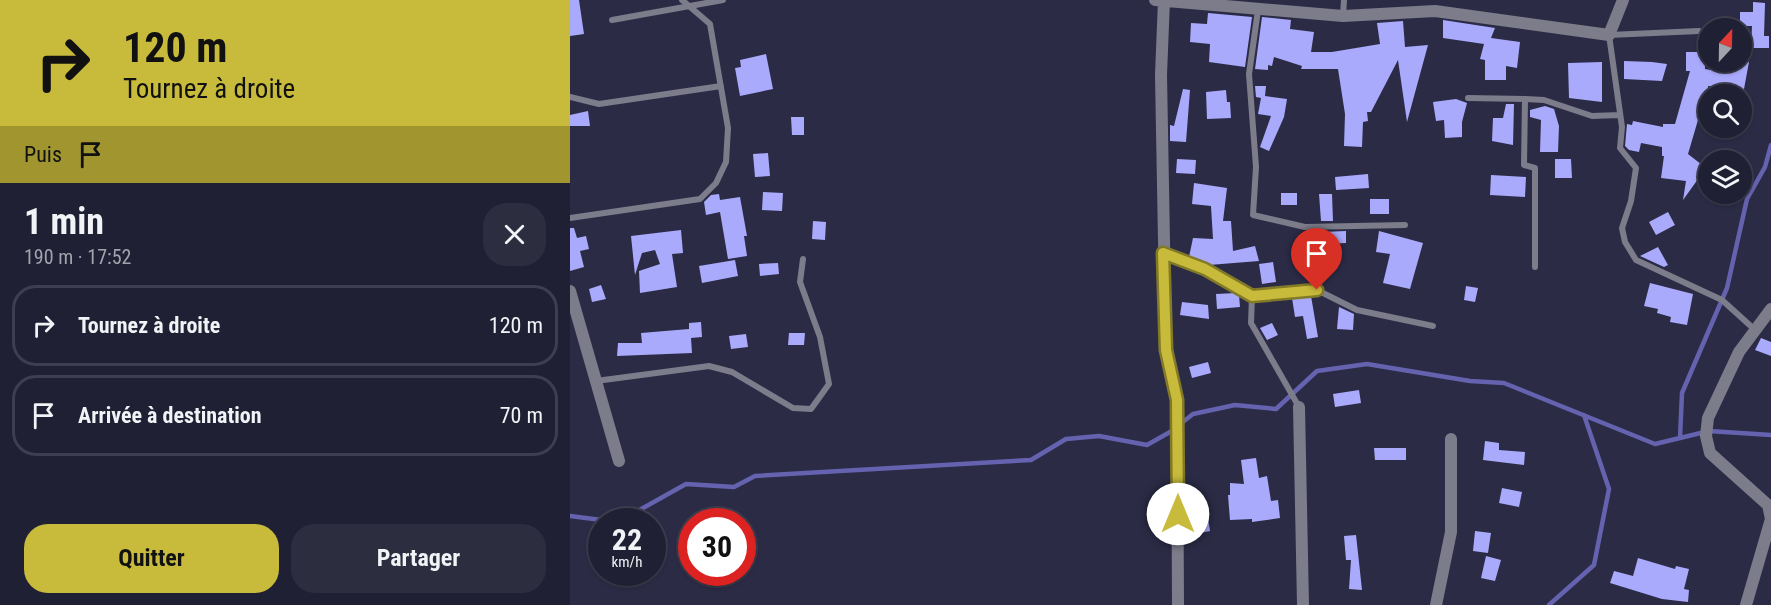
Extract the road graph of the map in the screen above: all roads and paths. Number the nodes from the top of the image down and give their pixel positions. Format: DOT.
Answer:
graph roads {
  1 [pos="682,0"];
  2 [pos="723,0"];
  3 [pos="1161,0"];
  4 [pos="1344,0"];
  5 [pos="1623,0"];
  6 [pos="1436,5"];
  7 [pos="691,6"];
  8 [pos="1258,10"];
  9 [pos="1343,16"];
  10 [pos="612,20"];
  11 [pos="1698,31"];
  12 [pos="1609,35"];
  13 [pos="721,86"];
  14 [pos="570,97"];
  15 [pos="1468,99"];
  16 [pos="1525,99"];
  17 [pos="1620,115"];
  18 [pos="570,218"];
  19 [pos="1405,225"];
  20 [pos="1163,253"];
  21 [pos="802,259"];
  22 [pos="1535,267"];
  23 [pos="570,291"];
  24 [pos="1252,296"];
  25 [pos="1771,309"];
  26 [pos="573,314"];
  27 [pos="1434,326"];
  28 [pos="1754,329"];
  29 [pos="596,381"];
  30 [pos="1299,407"];
  31 [pos="1451,439"];
  32 [pos="619,461"];
  33 [pos="1178,605"];
  34 [pos="1303,605"];
  35 [pos="1436,605"];
  36 [pos="1746,605"];
  1 -- 7 [label="lane"];
  2 -- 7 [label="lane"];
  3 -- 8 [label="street"];
  3 -- 20 [label="street"];
  4 -- 9 [label="lane"];
  5 -- 12 [label="street"];
  6 -- 9 [label="street"];
  6 -- 12 [label="street"];
  7 -- 10 [label="lane"];
  7 -- 13 [label="lane"];
  8 -- 9 [label="street"];
  8 -- 19 [label="lane"];
  11 -- 12 [label="lane"];
  12 -- 17 [label="lane"];
  13 -- 14 [label="lane"];
  13 -- 18 [label="lane"];
  15 -- 16 [label="lane"];
  16 -- 17 [label="lane"];
  16 -- 22 [label="lane"];
  17 -- 28 [label="lane"];
  20 -- 24 [label="lane"];
  20 -- 33 [label="street"];
  21 -- 29 [label="lane"];
  23 -- 26 [label="street"];
  24 -- 27 [label="lane"];
  24 -- 30 [label="lane"];
  25 -- 28 [label="street"];
  26 -- 29 [label="street"];
  28 -- 36 [label="street"];
  29 -- 32 [label="street"];
  30 -- 34 [label="street"];
  31 -- 35 [label="street"];
}
